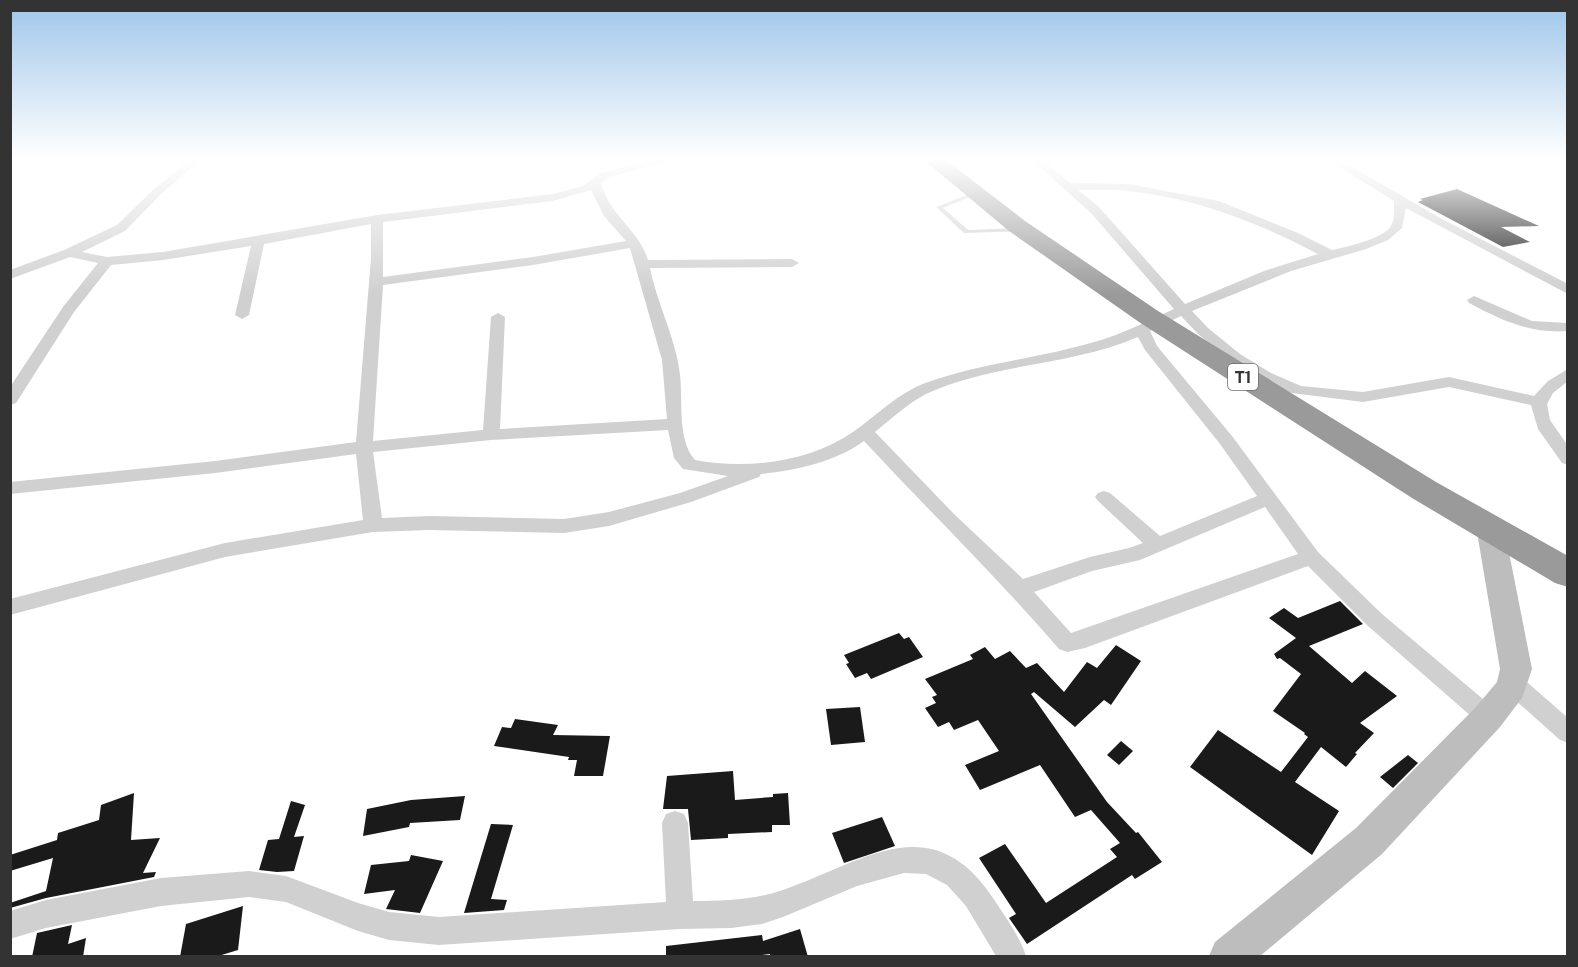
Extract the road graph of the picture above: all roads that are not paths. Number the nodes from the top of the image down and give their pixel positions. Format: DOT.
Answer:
graph roads {
  1 [pos="144,205"];
  2 [pos="488,205"];
  3 [pos="601,205"];
  4 [pos="944,205"];
  5 [pos="989,205"];
  6 [pos="1089,205"];
  7 [pos="1218,205"];
  8 [pos="1400,205"];
  9 [pos="1408,205"];
  10 [pos="377,219"];
  11 [pos="1022,230"];
  12 [pos="258,241"];
  13 [pos="634,244"];
  14 [pos="69,253"];
  15 [pos="1329,254"];
  16 [pos="107,261"];
  17 [pos="792,263"];
  18 [pos="641,264"];
  19 [pos="10,274"];
  20 [pos="376,282"];
  21 [pos="1568,290"];
  22 [pos="1474,300"];
  23 [pos="1183,310"];
  24 [pos="242,315"];
  25 [pos="498,318"];
  26 [pos="1149,326"];
  27 [pos="1568,327"];
  28 [pos="1568,374"];
  29 [pos="10,400"];
  30 [pos="1540,402"];
  31 [pos="675,424"];
  32 [pos="865,432"];
  33 [pos="491,435"];
  34 [pos="364,447"];
  35 [pos="1568,459"];
  36 [pos="769,467"];
  37 [pos="10,488"];
  38 [pos="1104,497"];
  39 [pos="1268,498"];
  40 [pos="373,525"];
  41 [pos="1491,532"];
  42 [pos="1158,545"];
  43 [pos="1311,557"];
  44 [pos="1568,573"];
  45 [pos="1017,589"];
  46 [pos="10,607"];
  47 [pos="1512,683"];
  48 [pos="1488,717"];
  49 [pos="1568,733"];
  50 [pos="675,823"];
  51 [pos="680,915"];
  52 [pos="10,925"];
  53 [pos="1012,957"];
  54 [pos="1229,957"];
  1 -- 14 [label="street"];
  2 -- 10 [label="street"];
  3 -- 13 [label="street"];
  4 -- 11 [label="lane"];
  5 -- 11 [label="highway, T1"];
  6 -- 23 [label="street"];
  7 -- 15 [label="street"];
  8 -- 15 [label="street"];
  9 -- 21 [label="street"];
  10 -- 12 [label="street"];
  10 -- 20 [label="street"];
  11 -- 26 [label="highway, T1"];
  12 -- 16 [label="street"];
  12 -- 24 [label="street"];
  13 -- 18 [label="street"];
  13 -- 20 [label="street"];
  14 -- 16 [label="street"];
  14 -- 19 [label="street"];
  15 -- 23 [label="street"];
  16 -- 29 [label="street"];
  17 -- 18 [label="street"];
  18 -- 31 [label="street"];
  20 -- 34 [label="street"];
  22 -- 27 [label="street"];
  23 -- 26 [label="street"];
  23 -- 30 [label="street"];
  25 -- 33 [label="street"];
  26 -- 32 [label="street"];
  26 -- 39 [label="street"];
  26 -- 41 [label="highway, T1"];
  28 -- 30 [label="street"];
  30 -- 35 [label="street"];
  31 -- 33 [label="street"];
  31 -- 36 [label="street"];
  32 -- 36 [label="street"];
  32 -- 45 [label="street"];
  33 -- 34 [label="street"];
  34 -- 37 [label="street"];
  34 -- 40 [label="street"];
  36 -- 40 [label="street"];
  38 -- 42 [label="street"];
  39 -- 42 [label="street"];
  39 -- 43 [label="street"];
  40 -- 46 [label="street"];
  41 -- 44 [label="highway, T1"];
  41 -- 47 [label="street"];
  42 -- 45 [label="street"];
  43 -- 45 [label="street"];
  43 -- 48 [label="street"];
  47 -- 48 [label="street"];
  47 -- 49 [label="street"];
  48 -- 54 [label="street"];
  50 -- 51 [label="street"];
  51 -- 52 [label="street"];
  51 -- 53 [label="street"];
}
